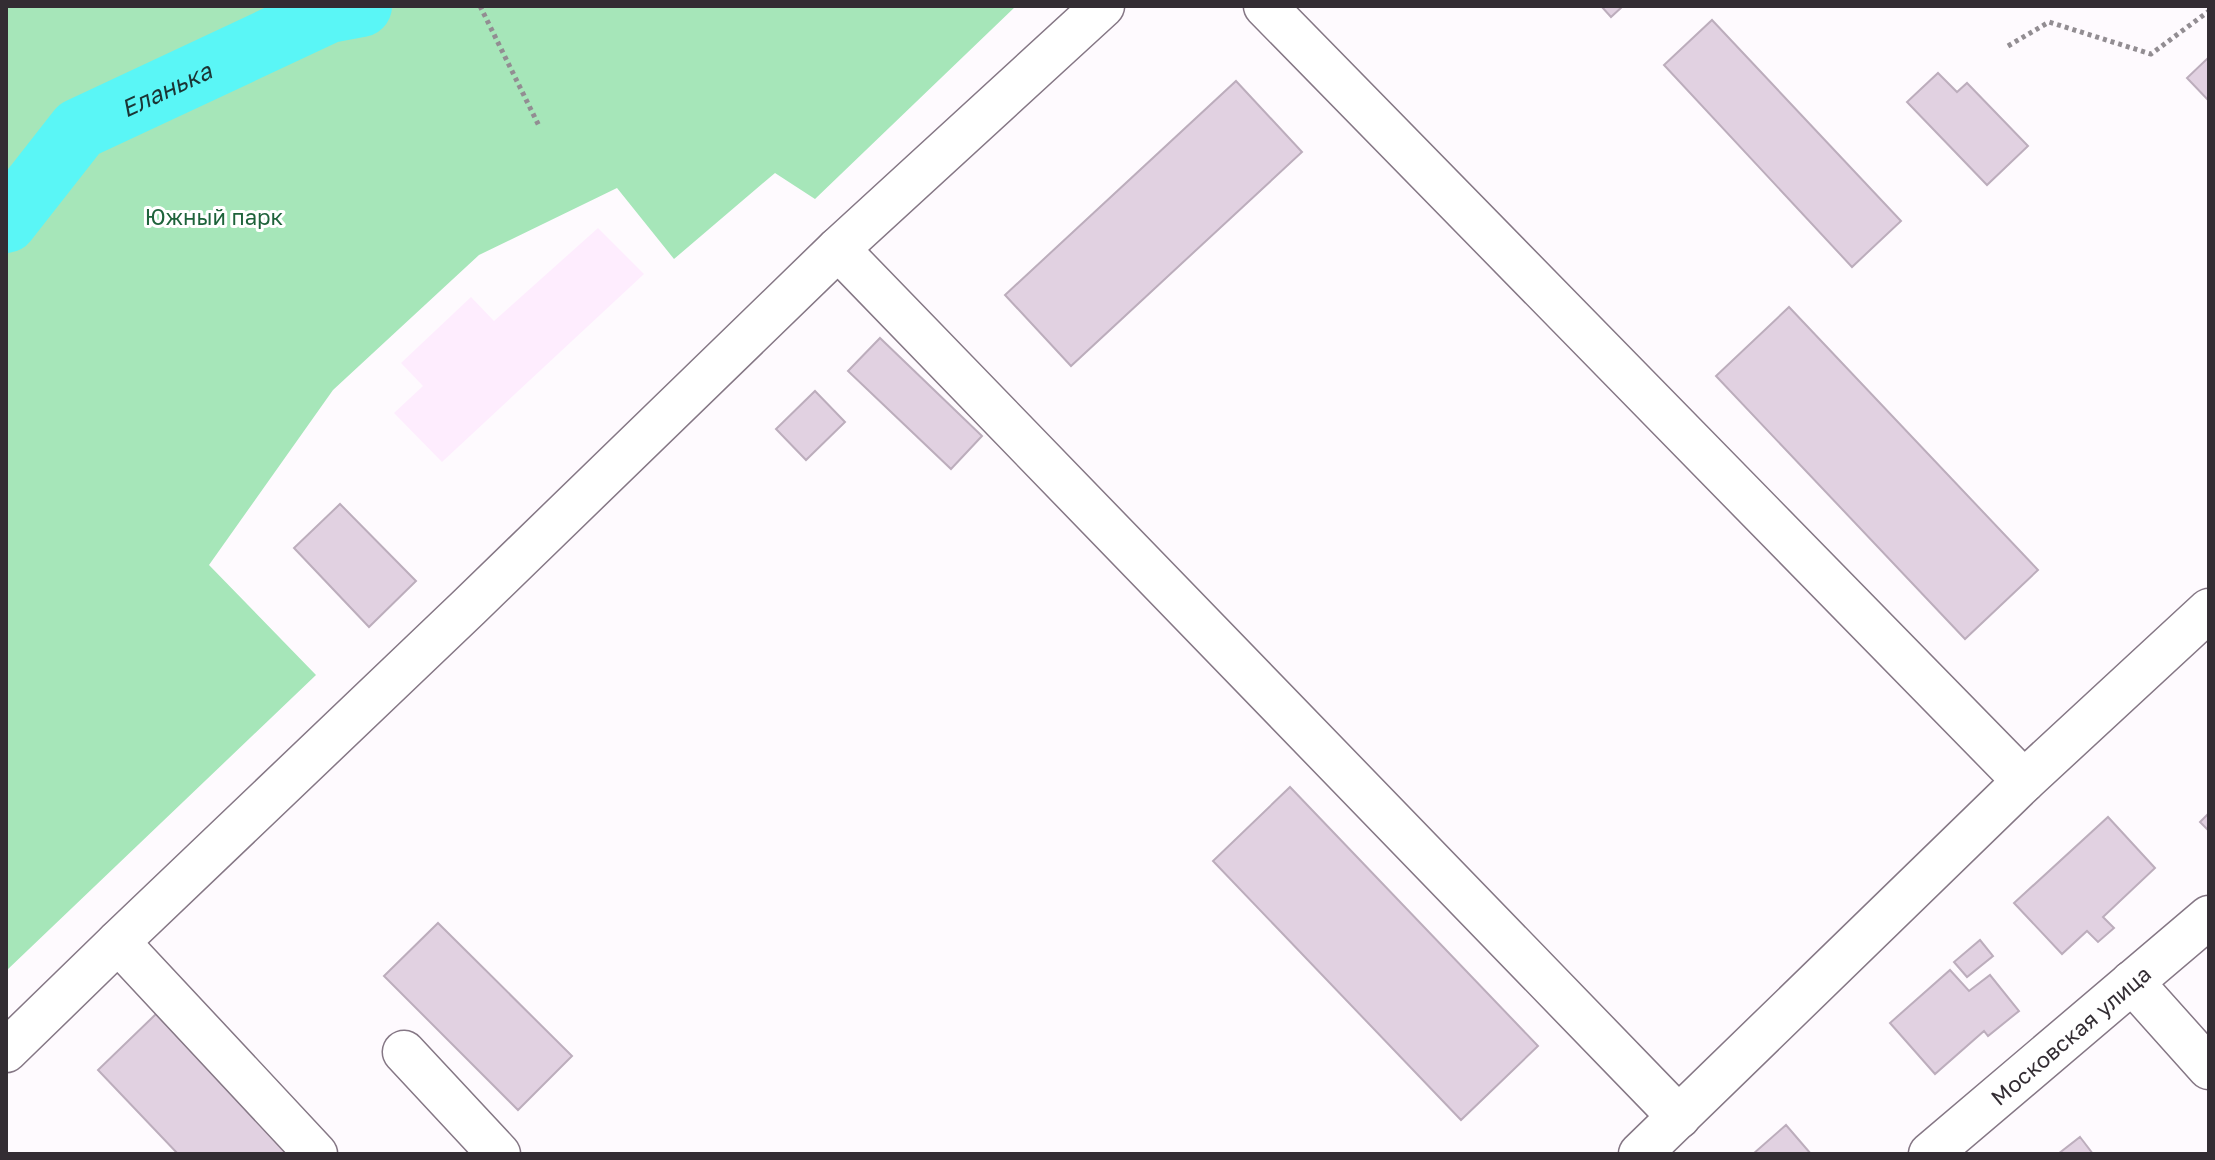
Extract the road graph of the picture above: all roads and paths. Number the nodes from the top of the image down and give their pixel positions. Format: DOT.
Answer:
graph roads {
  1 [pos="480,6"];
  2 [pos="1103,6"];
  3 [pos="1265,6"];
  4 [pos="2209,11"];
  5 [pos="2008,46"];
  6 [pos="540,128"];
  7 [pos="838,249"];
  8 [pos="2209,610"];
  9 [pos="2024,781"];
  10 [pos="2209,917"];
  11 [pos="118,942"];
  12 [pos="2132,982"];
  13 [pos="6,1051"];
  14 [pos="404,1052"];
  15 [pos="2209,1068"];
  16 [pos="1679,1117"];
  17 [pos="316,1154"];
  18 [pos="499,1154"];
  19 [pos="1640,1154"];
  20 [pos="1930,1154"];
  1 -- 6 [label="path"];
  2 -- 7 [label="street"];
  3 -- 9 [label="street"];
  4 -- 5 [label="path"];
  7 -- 11 [label="street"];
  7 -- 16 [label="street"];
  8 -- 9 [label="street"];
  9 -- 16 [label="street"];
  10 -- 12 [label="street, Московская улица"];
  11 -- 13 [label="street"];
  11 -- 17 [label="street"];
  12 -- 15 [label="street"];
  12 -- 20 [label="street, Московская улица"];
  14 -- 18 [label="street"];
  16 -- 19 [label="street"];
}
